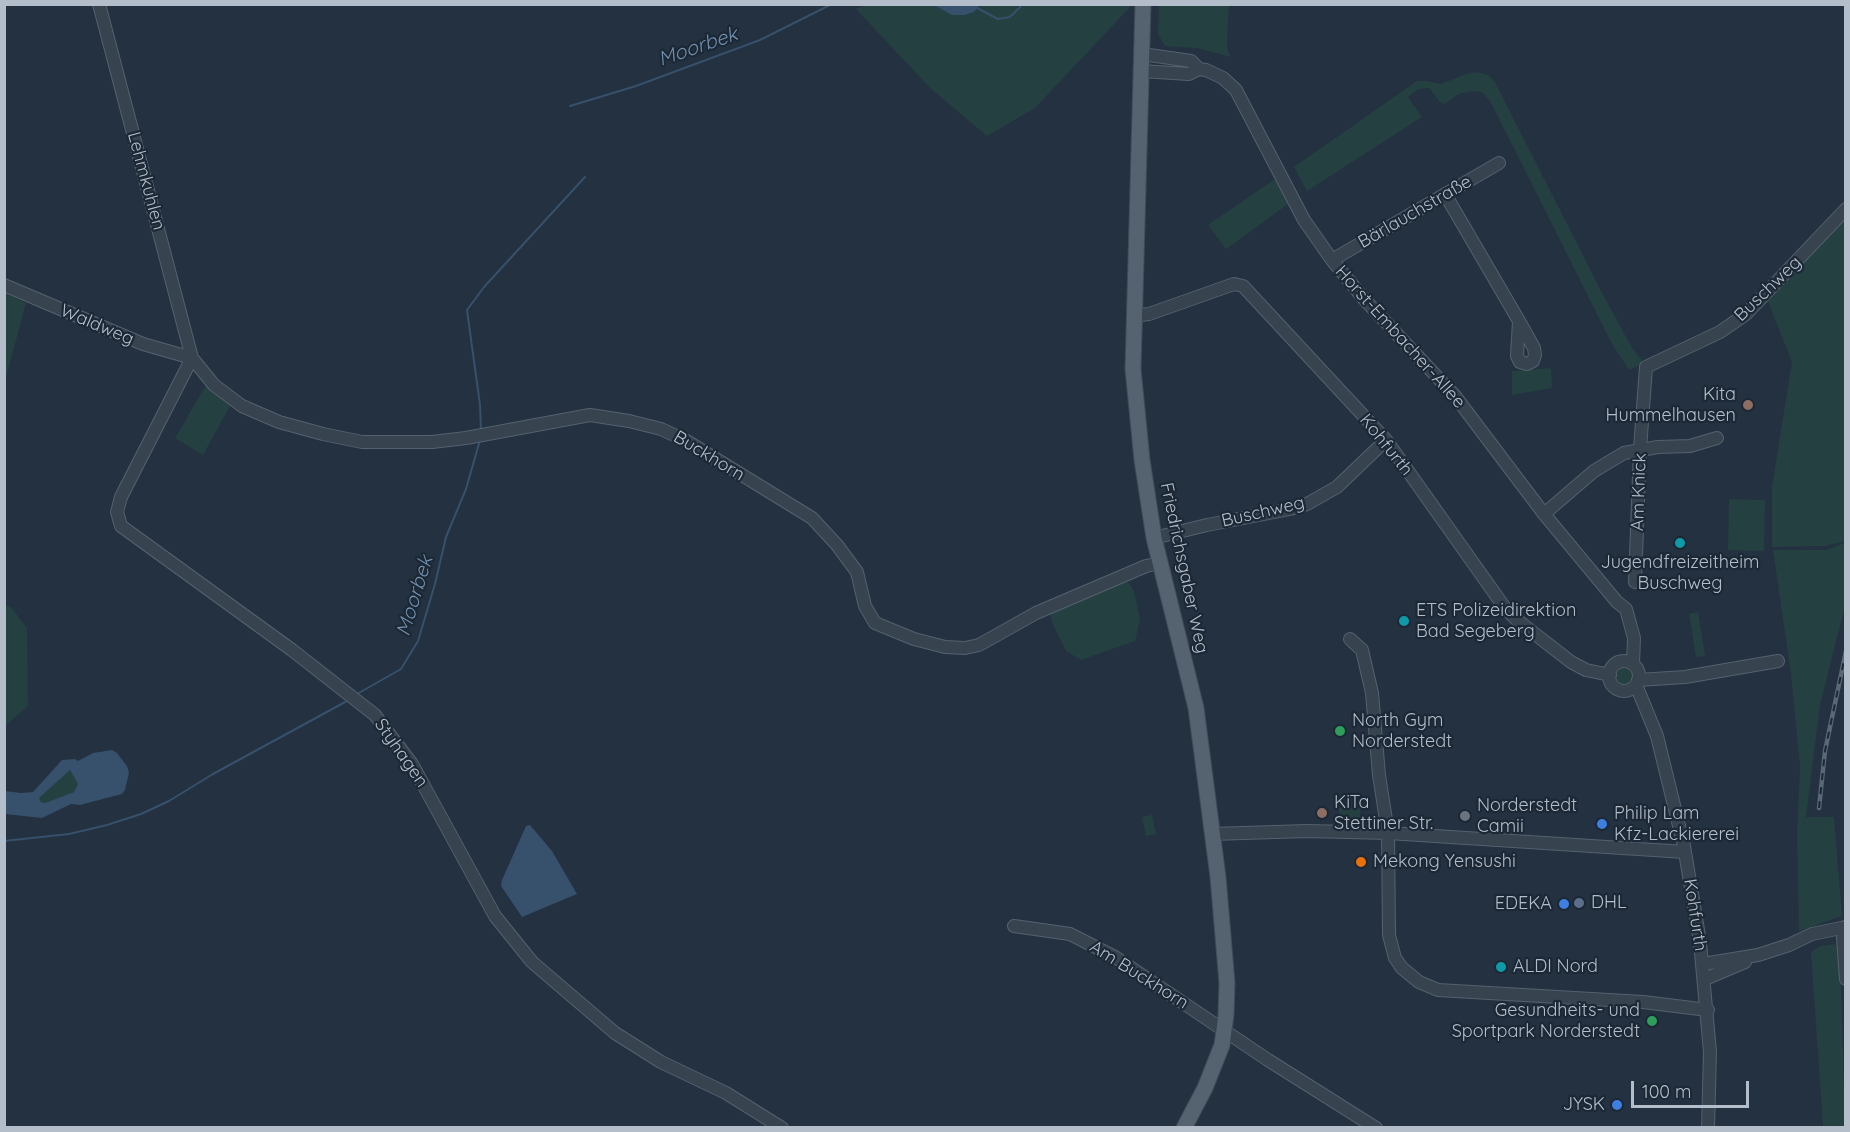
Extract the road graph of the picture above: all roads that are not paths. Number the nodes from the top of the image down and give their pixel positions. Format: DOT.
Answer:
graph roads {
  1 [pos="99,4"];
  2 [pos="1143,4"];
  3 [pos="1142,54"];
  4 [pos="1199,69"];
  5 [pos="1141,71"];
  6 [pos="1498,163"];
  7 [pos="1445,194"];
  8 [pos="1845,209"];
  9 [pos="1332,260"];
  10 [pos="4,285"];
  11 [pos="1133,316"];
  12 [pos="1519,321"];
  13 [pos="192,358"];
  14 [pos="1646,368"];
  15 [pos="1718,438"];
  16 [pos="1386,440"];
  17 [pos="1640,449"];
  18 [pos="1544,514"];
  19 [pos="1154,538"];
  20 [pos="1160,563"];
  21 [pos="1635,582"];
  22 [pos="1350,639"];
  23 [pos="1778,660"];
  24 [pos="1629,663"];
  25 [pos="1610,675"];
  26 [pos="1634,685"];
  27 [pos="1388,833"];
  28 [pos="1212,834"];
  29 [pos="1685,852"];
  30 [pos="1014,926"];
  31 [pos="1842,928"];
  32 [pos="1758,956"];
  33 [pos="1703,964"];
  34 [pos="1705,979"];
  35 [pos="1845,979"];
  36 [pos="1708,1010"];
  37 [pos="1225,1029"];
  38 [pos="782,1128"];
  39 [pos="1184,1128"];
  40 [pos="1376,1128"];
  41 [pos="1708,1128"];
  1 -- 13 [label="street, Lehmkuhlen"];
  2 -- 3 [label="main road, Friedrichsgaber Weg"];
  3 -- 4 [label="street, Horst-Embacher-Allee"];
  3 -- 5 [label="main road, Friedrichsgaber Weg"];
  4 -- 5 [label="street"];
  4 -- 9 [label="street, Horst-Embacher-Allee"];
  5 -- 11 [label="main road, Friedrichsgaber Weg"];
  6 -- 7 [label="street, Bärlauchstraße"];
  7 -- 9 [label="street, Bärlauchstraße"];
  7 -- 12 [label="street"];
  8 -- 14 [label="street, Buschweg"];
  9 -- 18 [label="street, Horst-Embacher-Allee"];
  10 -- 13 [label="street, Waldweg"];
  11 -- 16 [label="street, Kohfurth"];
  11 -- 19 [label="main road, Friedrichsgaber Weg"];
  13 -- 20 [label="street, Buckhorn"];
  13 -- 38 [label="street, Styhagen"];
  14 -- 17 [label="street, Am Knick"];
  15 -- 17 [label="street"];
  16 -- 19 [label="street, Buschweg"];
  16 -- 25 [label="street, Kohfurth"];
  17 -- 18 [label="street"];
  17 -- 21 [label="street, Am Knick"];
  18 -- 24 [label="street, Horst-Embacher-Allee"];
  19 -- 20 [label="main road, Friedrichsgaber Weg"];
  20 -- 28 [label="main road, Friedrichsgaber Weg"];
  22 -- 27 [label="street"];
  23 -- 26 [label="street"];
  24 -- 25 [label="street"];
  24 -- 26 [label="street, Kohfurth"];
  25 -- 26 [label="street, Kohfurth"];
  26 -- 29 [label="street, Kohfurth"];
  27 -- 28 [label="street"];
  27 -- 29 [label="street"];
  27 -- 36 [label="street"];
  28 -- 37 [label="main road, Friedrichsgaber Weg"];
  29 -- 33 [label="street, Kohfurth"];
  30 -- 37 [label="street, Am Buckhorn"];
  31 -- 32 [label="street"];
  31 -- 35 [label="street"];
  32 -- 33 [label="street"];
  32 -- 34 [label="street"];
  33 -- 34 [label="street, Kohfurth"];
  34 -- 36 [label="street, Kohfurth"];
  36 -- 41 [label="street, Kohfurth"];
  37 -- 39 [label="main road, Friedrichsgaber Weg"];
  37 -- 40 [label="street, Am Buckhorn"];
}
